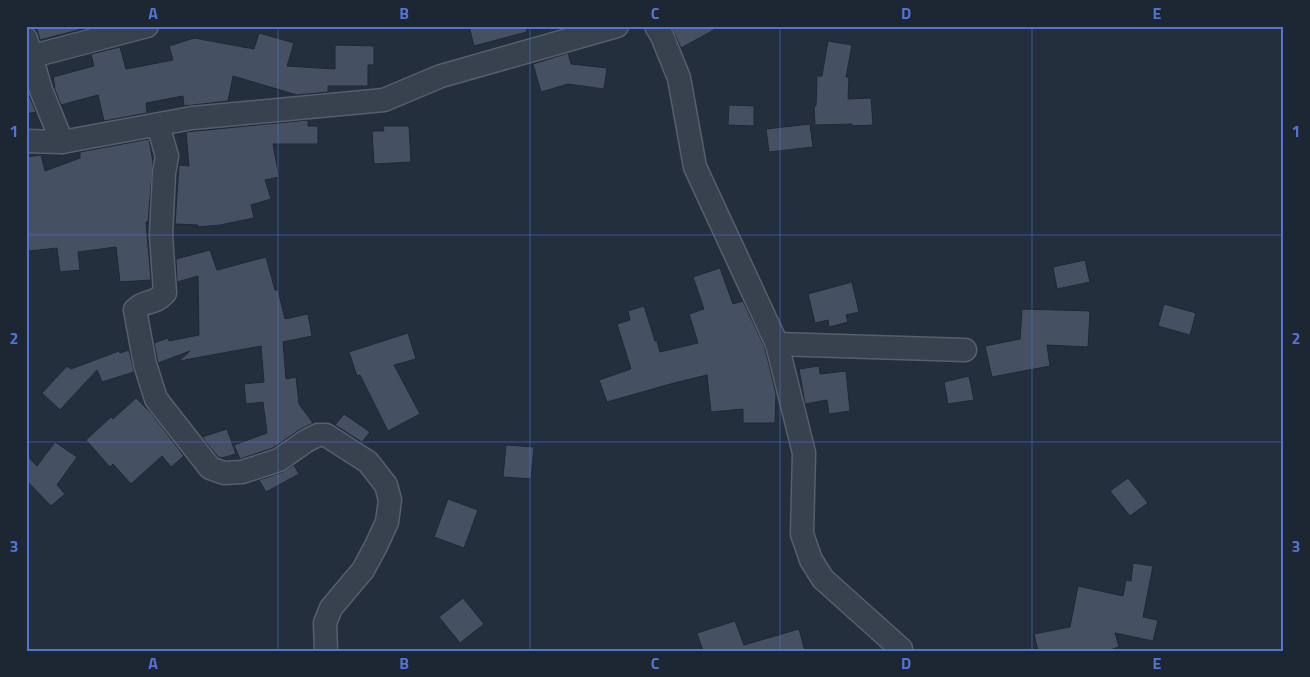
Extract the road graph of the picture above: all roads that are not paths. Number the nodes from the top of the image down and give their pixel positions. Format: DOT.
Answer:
graph roads {
  1 [pos="147,26"];
  2 [pos="617,26"];
  3 [pos="656,26"];
  4 [pos="29,48"];
  5 [pos="158,125"];
  6 [pos="26,140"];
  7 [pos="62,142"];
  8 [pos="776,344"];
  9 [pos="966,350"];
  10 [pos="900,650"];
  11 [pos="326,651"];
  1 -- 4 [label="street"];
  2 -- 5 [label="street"];
  3 -- 8 [label="street"];
  4 -- 7 [label="street"];
  5 -- 7 [label="street"];
  5 -- 11 [label="street"];
  6 -- 7 [label="street"];
  8 -- 9 [label="street"];
  8 -- 10 [label="street"];
}
